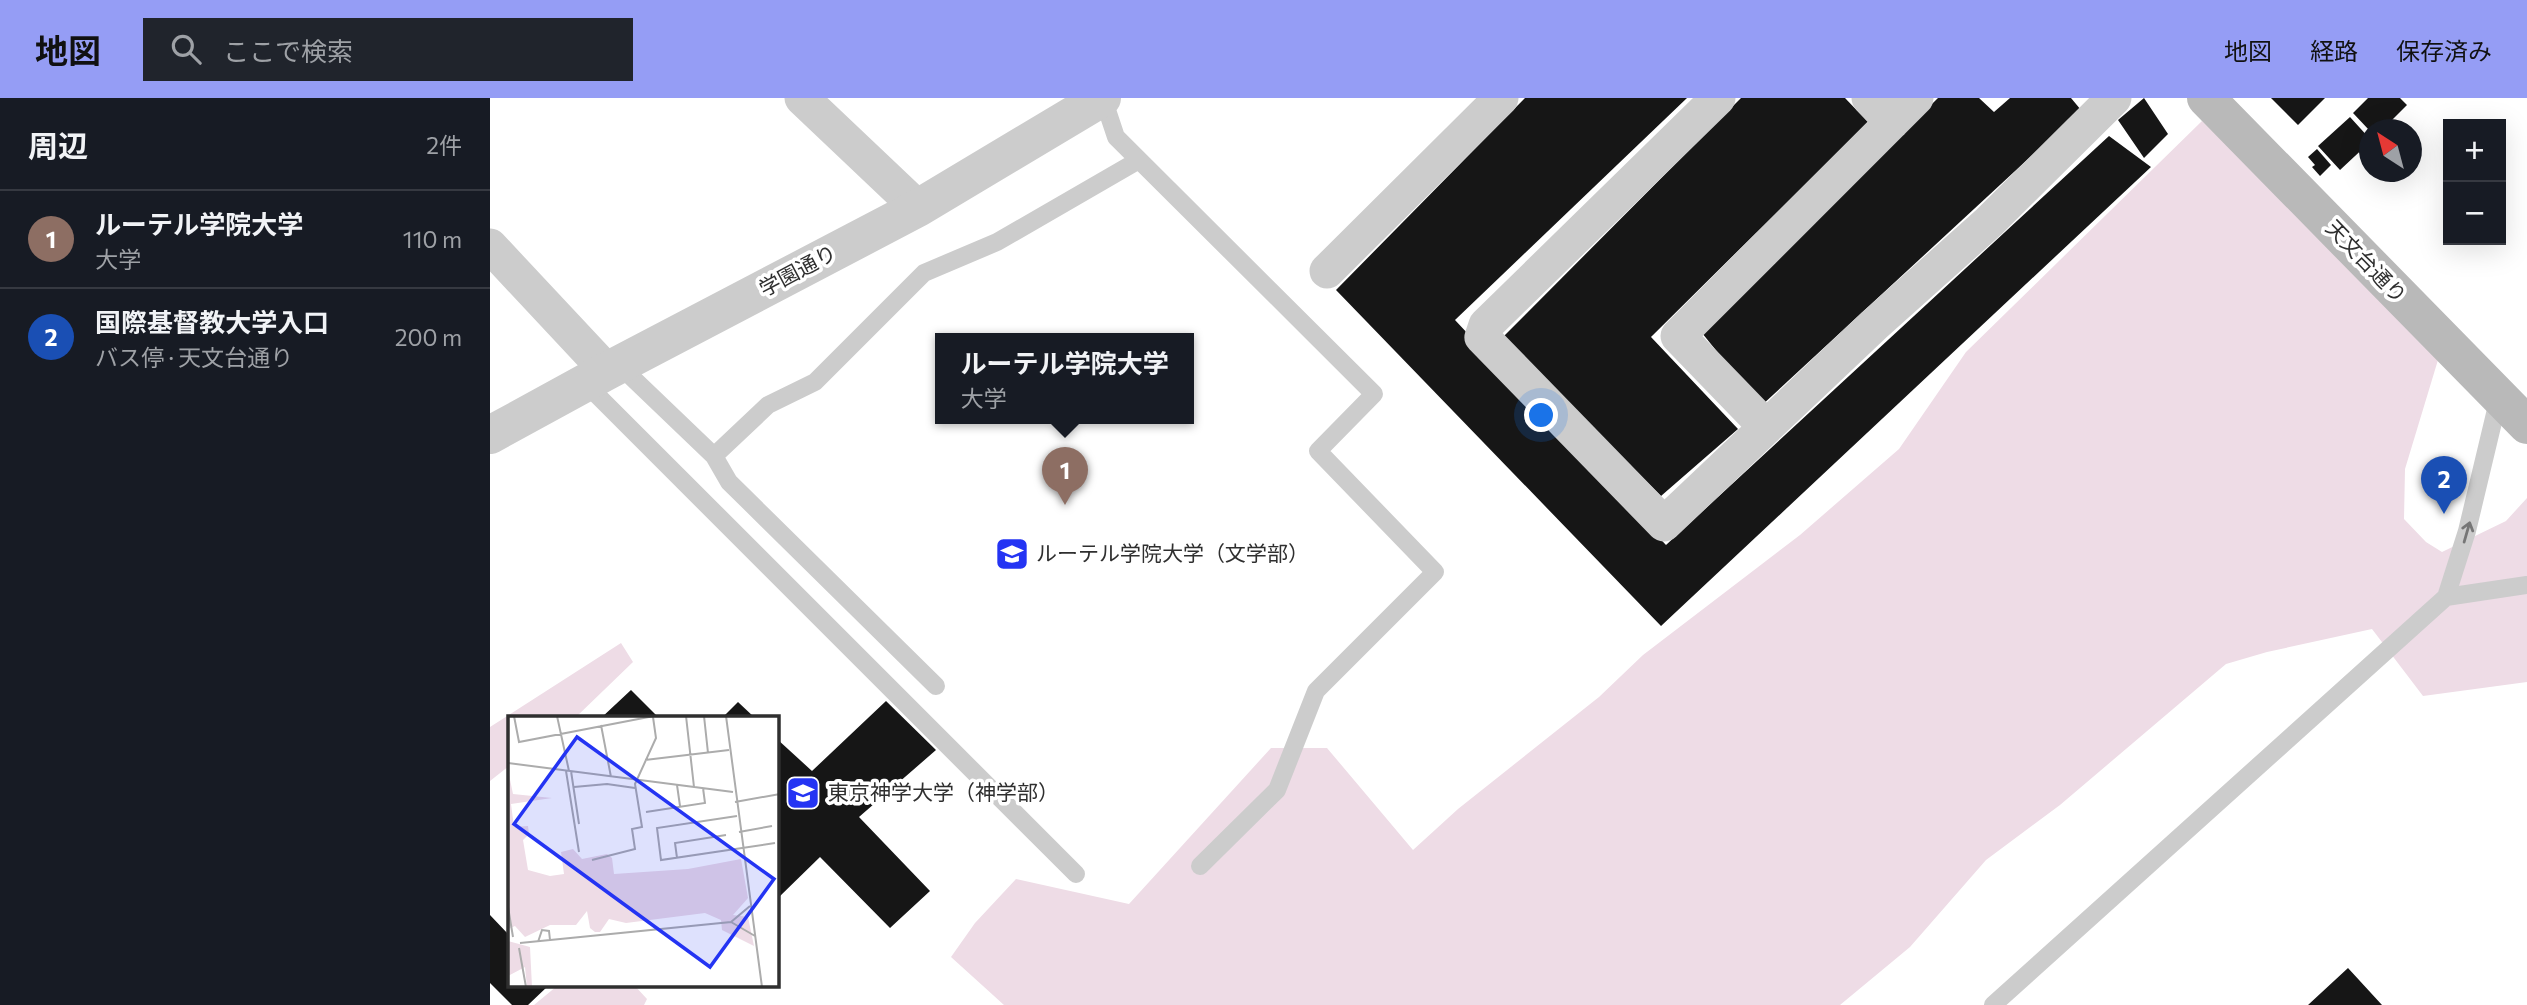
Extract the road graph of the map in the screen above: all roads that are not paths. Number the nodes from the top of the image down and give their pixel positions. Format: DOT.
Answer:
graph roads {
  1 [pos="803,98"];
  2 [pos="1102,98"];
  3 [pos="1501,98"];
  4 [pos="1718,98"];
  5 [pos="1916,98"];
  6 [pos="2114,98"];
  7 [pos="2206,98"];
  8 [pos="1880,110"];
  9 [pos="1139,160"];
  10 [pos="918,208"];
  11 [pos="490,246"];
  12 [pos="1327,271"];
  13 [pos="604,373"];
  14 [pos="2499,397"];
  15 [pos="2527,425"];
  16 [pos="1766,427"];
  17 [pos="490,435"];
  18 [pos="714,456"];
  19 [pos="2527,585"];
  20 [pos="2445,597"];
  21 [pos="936,686"];
  22 [pos="1200,866"];
  23 [pos="1076,874"];
  24 [pos="1993,1005"];
  1 -- 10 [label="street"];
  2 -- 9 [label="lane"];
  2 -- 10 [label="street, 学園通り"];
  3 -- 12 [label="street"];
  4 -- 16 [label="street"];
  5 -- 8 [label="street"];
  6 -- 16 [label="street"];
  7 -- 14 [label="main road, 天文台通り"];
  8 -- 16 [label="street"];
  9 -- 18 [label="lane"];
  9 -- 22 [label="lane"];
  10 -- 13 [label="street, 学園通り"];
  11 -- 13 [label="street"];
  13 -- 17 [label="street, 学園通り"];
  13 -- 18 [label="lane"];
  13 -- 23 [label="lane"];
  14 -- 15 [label="main road, 天文台通り"];
  20 -- 14 [label="lane, one-way"];
  18 -- 21 [label="lane"];
  19 -- 20 [label="lane"];
  20 -- 24 [label="lane"];
}
